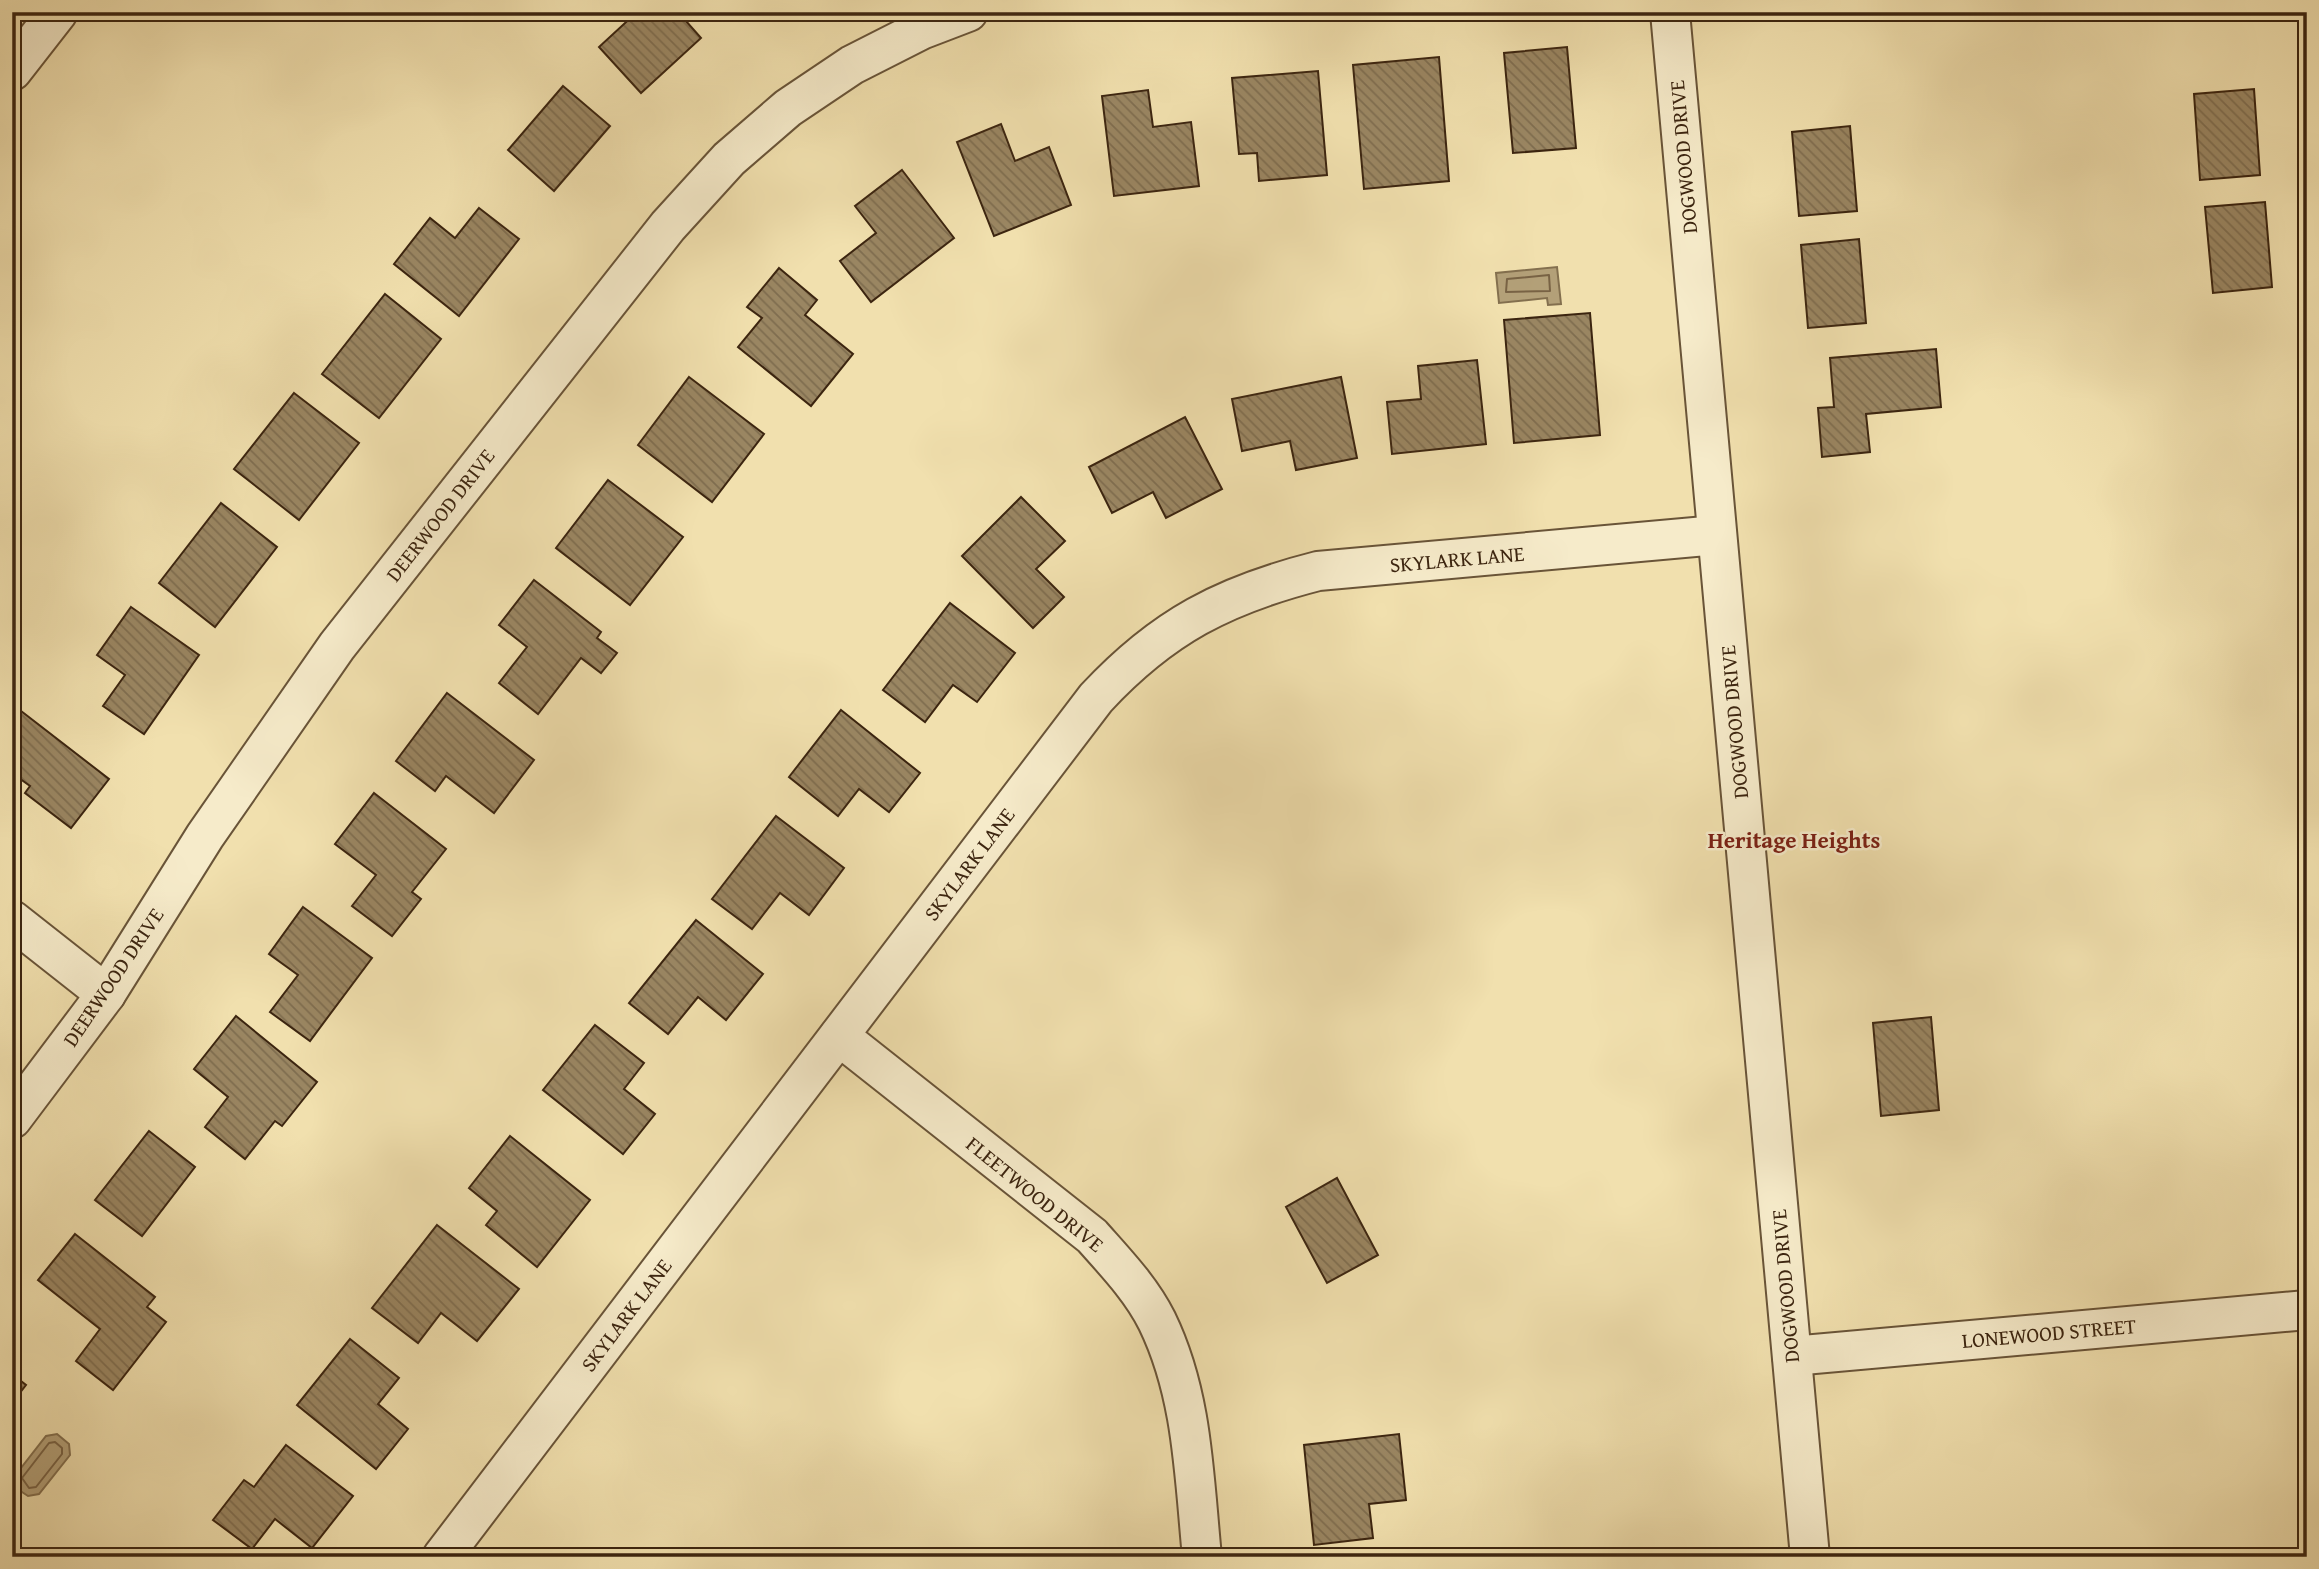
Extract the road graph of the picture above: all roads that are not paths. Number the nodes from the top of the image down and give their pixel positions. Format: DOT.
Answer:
graph roads {
  1 [pos="968,12"];
  2 [pos="1670,12"];
  3 [pos="56,15"];
  4 [pos="12,71"];
  5 [pos="1717,535"];
  6 [pos="12,920"];
  7 [pos="106,994"];
  8 [pos="839,1036"];
  9 [pos="12,1119"];
  10 [pos="2307,1310"];
  11 [pos="1792,1356"];
  12 [pos="442,1557"];
  13 [pos="1202,1557"];
  14 [pos="1810,1557"];
  1 -- 7 [label="street, DEERWOOD DRIVE"];
  2 -- 5 [label="street, DOGWOOD DRIVE"];
  3 -- 4 [label="street"];
  5 -- 8 [label="street, SKYLARK LANE"];
  5 -- 11 [label="street, DOGWOOD DRIVE"];
  6 -- 7 [label="street"];
  7 -- 9 [label="street, DEERWOOD DRIVE"];
  8 -- 12 [label="street, SKYLARK LANE"];
  8 -- 13 [label="street, FLEETWOOD DRIVE"];
  10 -- 11 [label="street, LONEWOOD STREET"];
  11 -- 14 [label="street, DOGWOOD DRIVE"];
}
